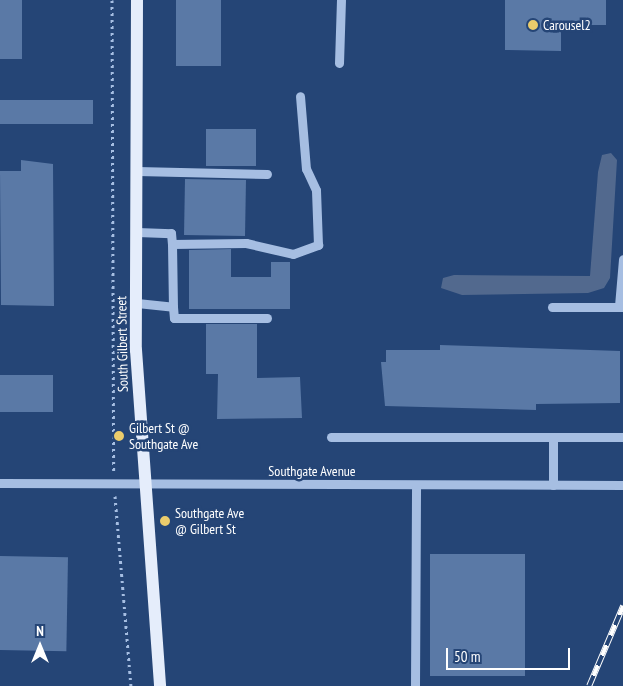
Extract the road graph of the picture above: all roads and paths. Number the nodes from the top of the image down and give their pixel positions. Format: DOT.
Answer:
graph roads {
  1 [pos="112,0"];
  2 [pos="137,0"];
  3 [pos="340,0"];
  4 [pos="339,63"];
  5 [pos="300,96"];
  6 [pos="137,171"];
  7 [pos="267,174"];
  8 [pos="137,232"];
  9 [pos="172,244"];
  10 [pos="623,259"];
  11 [pos="136,302"];
  12 [pos="621,306"];
  13 [pos="173,307"];
  14 [pos="552,307"];
  15 [pos="267,318"];
  16 [pos="331,436"];
  17 [pos="553,436"];
  18 [pos="623,436"];
  19 [pos="0,483"];
  20 [pos="114,484"];
  21 [pos="142,485"];
  22 [pos="416,485"];
  23 [pos="554,485"];
  24 [pos="623,485"];
  25 [pos="131,686"];
  26 [pos="160,686"];
  27 [pos="415,686"];
  1 -- 20 [label="path"];
  2 -- 6 [label="main road, South Gilbert Street"];
  3 -- 4 [label="street"];
  5 -- 9 [label="street"];
  6 -- 7 [label="street"];
  6 -- 8 [label="main road, South Gilbert Street"];
  8 -- 9 [label="street"];
  8 -- 11 [label="main road, South Gilbert Street"];
  9 -- 13 [label="street"];
  10 -- 12 [label="street"];
  11 -- 13 [label="street"];
  11 -- 21 [label="main road, South Gilbert Street"];
  12 -- 14 [label="street"];
  13 -- 15 [label="street"];
  16 -- 17 [label="street"];
  17 -- 18 [label="street"];
  17 -- 23 [label="street"];
  19 -- 20 [label="street, Southgate Avenue"];
  20 -- 21 [label="street, Southgate Avenue"];
  20 -- 25 [label="path"];
  21 -- 22 [label="street, Southgate Avenue"];
  21 -- 26 [label="main road, South Gilbert Street"];
  22 -- 23 [label="street, Southgate Avenue"];
  22 -- 27 [label="street"];
  23 -- 24 [label="street, Southgate Avenue"];
}
